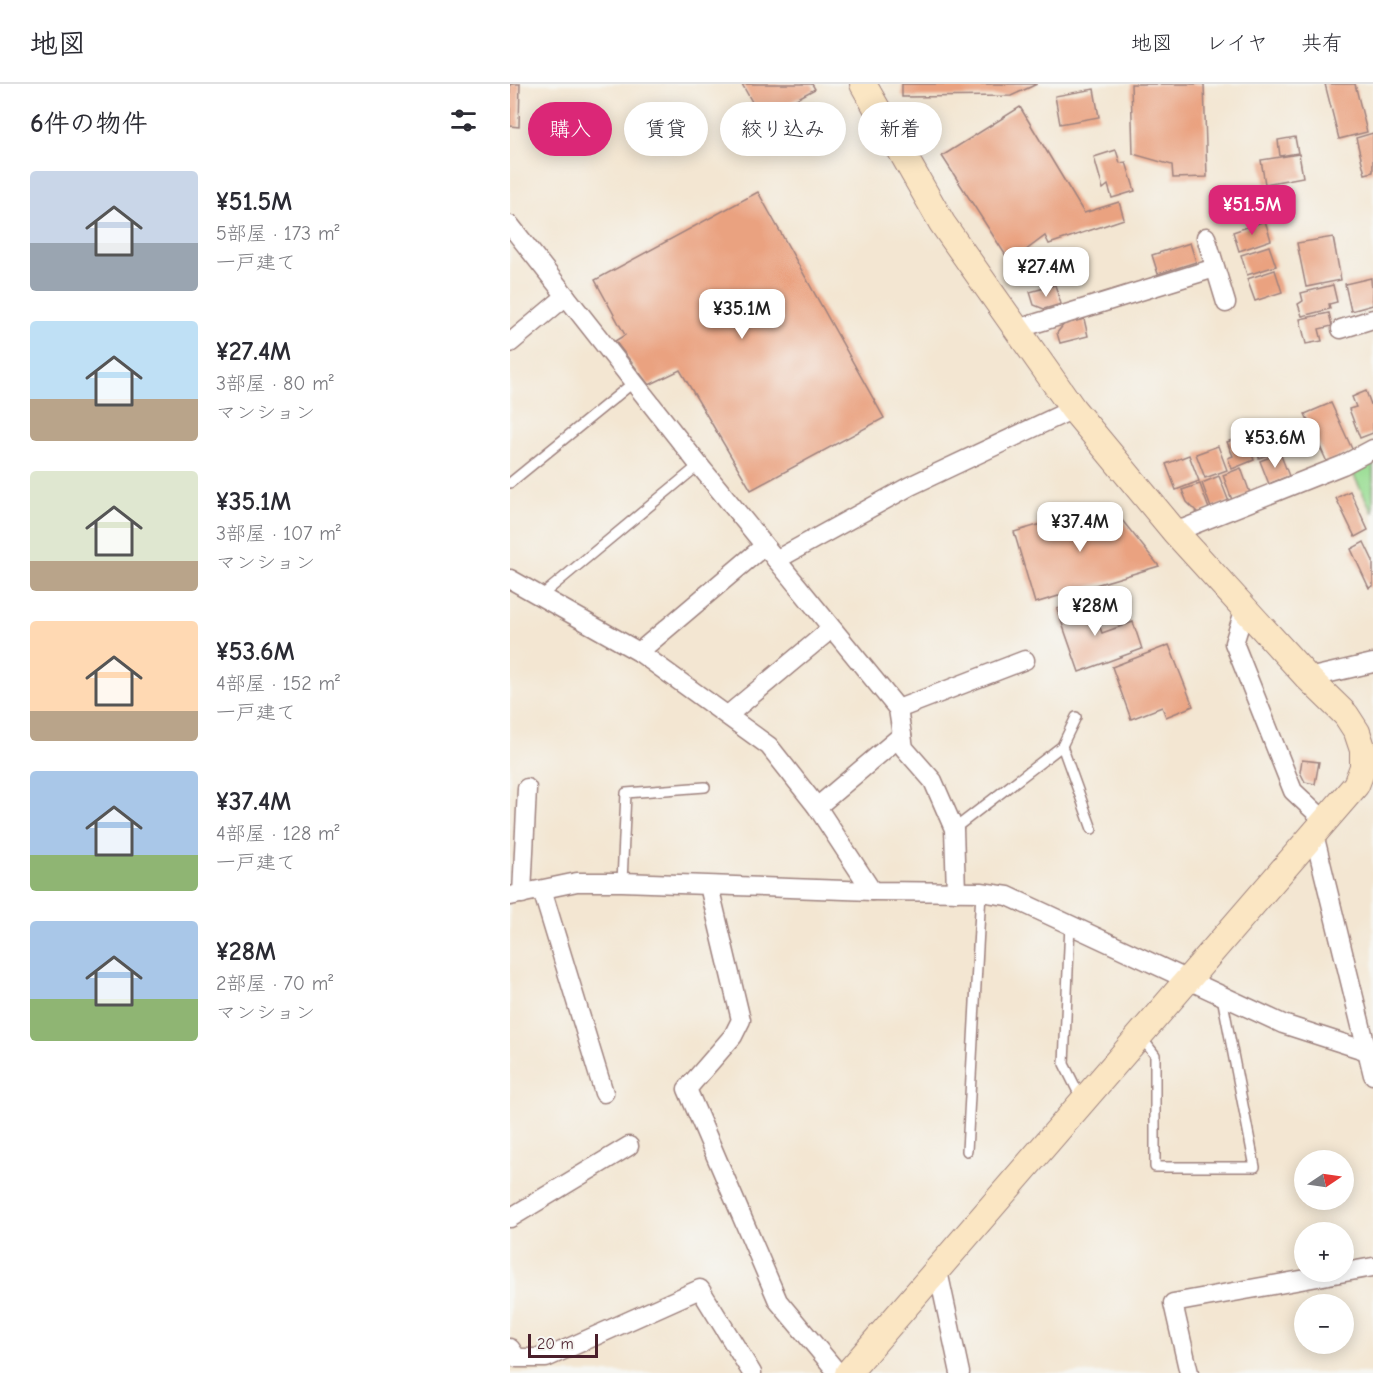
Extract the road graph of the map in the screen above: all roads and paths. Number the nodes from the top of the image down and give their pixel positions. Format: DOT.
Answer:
graph roads {
  1 [pos="863,84"];
  2 [pos="510,225"];
  3 [pos="1206,237"];
  4 [pos="1215,268"];
  5 [pos="566,296"];
  6 [pos="1226,303"];
  7 [pos="1373,319"];
  8 [pos="1341,329"];
  9 [pos="1014,330"];
  10 [pos="510,343"];
  11 [pos="634,382"];
  12 [pos="1073,409"];
  13 [pos="1373,449"];
  14 [pos="699,465"];
  15 [pos="510,483"];
  16 [pos="1175,532"];
  17 [pos="764,546"];
  18 [pos="776,560"];
  19 [pos="510,579"];
  20 [pos="541,596"];
  21 [pos="1245,608"];
  22 [pos="831,629"];
  23 [pos="639,652"];
  24 [pos="1025,660"];
  25 [pos="1373,663"];
  26 [pos="1308,678"];
  27 [pos="898,709"];
  28 [pos="728,715"];
  29 [pos="1076,717"];
  30 [pos="902,735"];
  31 [pos="1062,746"];
  32 [pos="705,787"];
  33 [pos="527,788"];
  34 [pos="817,807"];
  35 [pos="1320,828"];
  36 [pos="954,829"];
  37 [pos="1092,829"];
  38 [pos="622,882"];
  39 [pos="709,886"];
  40 [pos="542,890"];
  41 [pos="872,891"];
  42 [pos="956,892"];
  43 [pos="981,892"];
  44 [pos="516,895"];
  45 [pos="1070,924"];
  46 [pos="1186,979"];
  47 [pos="1222,997"];
  48 [pos="1139,1034"];
  49 [pos="1369,1051"];
  50 [pos="1373,1075"];
  51 [pos="604,1093"];
  52 [pos="1082,1100"];
  53 [pos="628,1146"];
  54 [pos="968,1151"];
  55 [pos="510,1218"];
  56 [pos="1373,1267"];
  57 [pos="938,1271"];
  58 [pos="510,1348"];
  59 [pos="752,1373"];
  60 [pos="838,1373"];
  61 [pos="848,1373"];
  62 [pos="960,1373"];
  63 [pos="1189,1373"];
  1 -- 9 [label="street"];
  2 -- 5 [label="street"];
  3 -- 4 [label="street"];
  4 -- 6 [label="street"];
  4 -- 9 [label="street"];
  5 -- 10 [label="street"];
  5 -- 11 [label="street"];
  7 -- 8 [label="street"];
  9 -- 12 [label="street"];
  11 -- 14 [label="street"];
  11 -- 15 [label="lane"];
  12 -- 16 [label="street"];
  12 -- 18 [label="street"];
  13 -- 16 [label="street"];
  14 -- 17 [label="street"];
  14 -- 20 [label="lane"];
  16 -- 21 [label="street"];
  17 -- 18 [label="street"];
  17 -- 23 [label="street"];
  18 -- 22 [label="street"];
  19 -- 20 [label="street"];
  20 -- 23 [label="street"];
  21 -- 26 [label="street"];
  21 -- 35 [label="street"];
  22 -- 27 [label="street"];
  22 -- 28 [label="street"];
  23 -- 28 [label="street"];
  24 -- 27 [label="street"];
  25 -- 26 [label="street"];
  26 -- 35 [label="street"];
  27 -- 30 [label="street"];
  28 -- 34 [label="street"];
  29 -- 31 [label="lane"];
  30 -- 34 [label="street"];
  30 -- 36 [label="street"];
  31 -- 36 [label="lane"];
  31 -- 37 [label="lane"];
  32 -- 38 [label="lane"];
  33 -- 44 [label="street"];
  34 -- 41 [label="street"];
  35 -- 46 [label="street"];
  35 -- 49 [label="street"];
  36 -- 42 [label="street"];
  38 -- 39 [label="street"];
  38 -- 40 [label="street"];
  39 -- 41 [label="street"];
  39 -- 60 [label="street"];
  40 -- 44 [label="street"];
  40 -- 51 [label="street"];
  41 -- 42 [label="street"];
  42 -- 43 [label="street"];
  43 -- 45 [label="street"];
  43 -- 54 [label="lane"];
  45 -- 46 [label="street"];
  45 -- 52 [label="lane"];
  46 -- 47 [label="street"];
  46 -- 48 [label="street"];
  47 -- 48 [label="lane"];
  47 -- 49 [label="street"];
  48 -- 52 [label="street"];
  49 -- 50 [label="street"];
  52 -- 57 [label="street"];
  53 -- 55 [label="street"];
  56 -- 63 [label="street"];
  57 -- 61 [label="street"];
  57 -- 62 [label="street"];
  58 -- 59 [label="street"];
}
